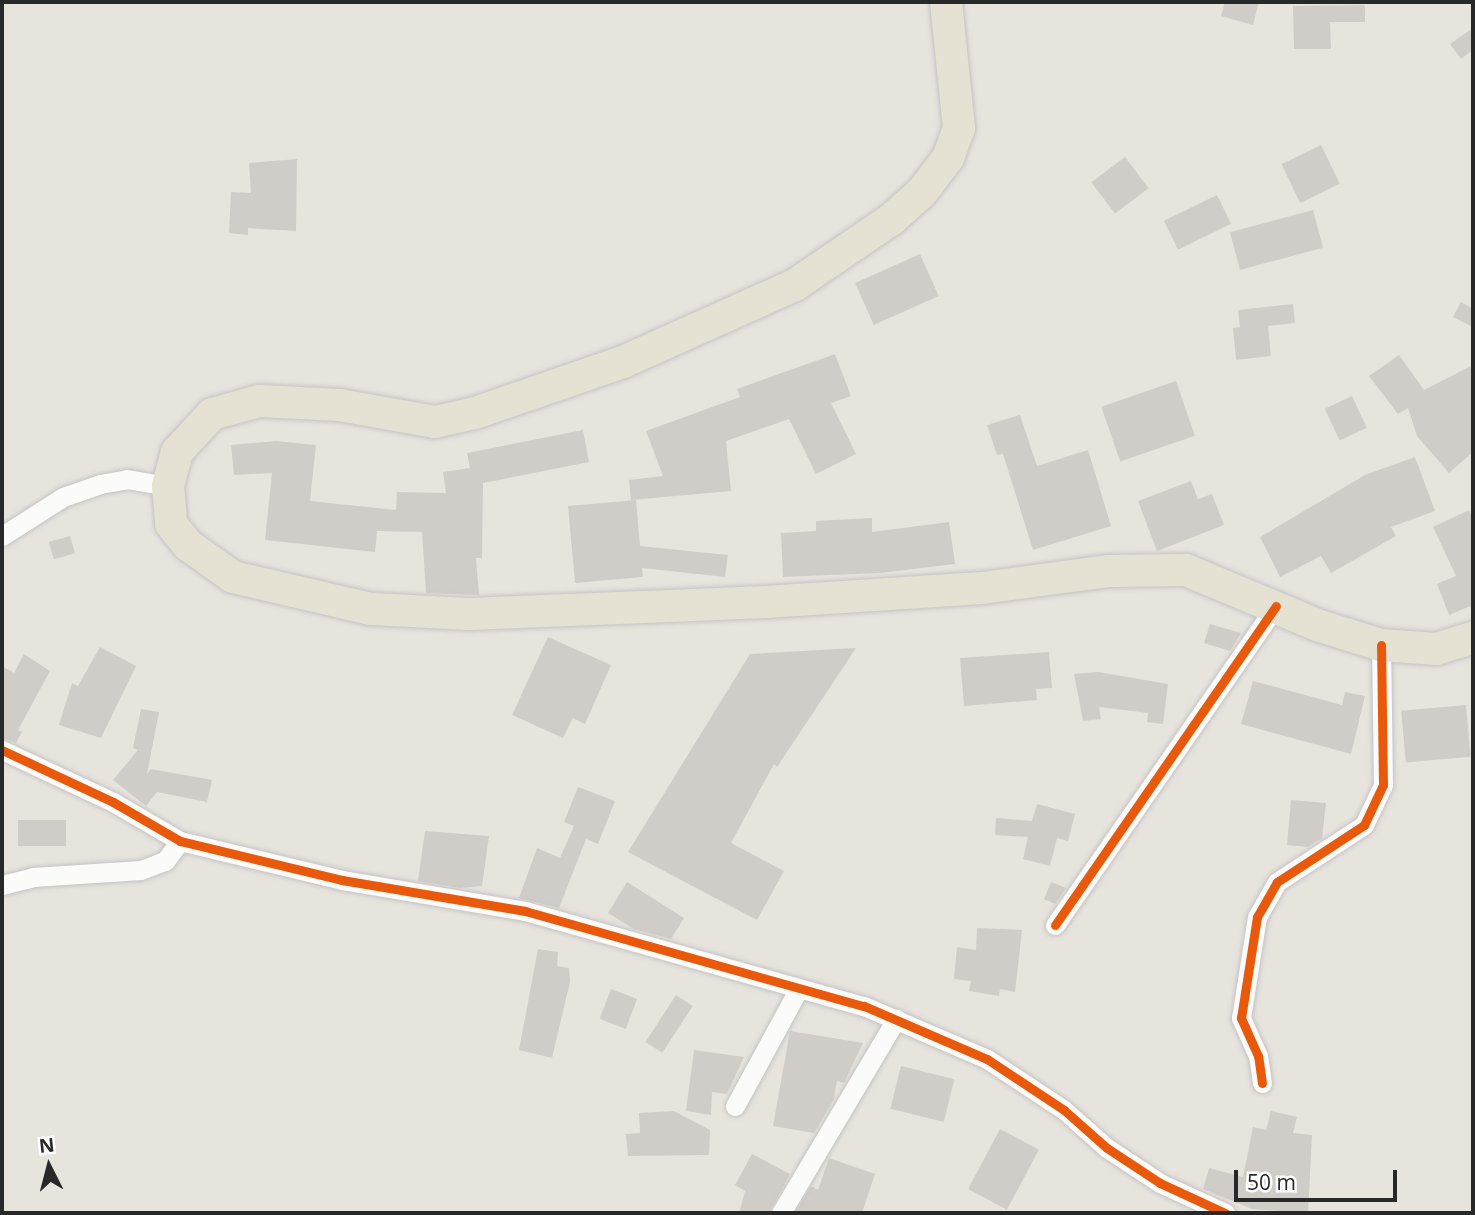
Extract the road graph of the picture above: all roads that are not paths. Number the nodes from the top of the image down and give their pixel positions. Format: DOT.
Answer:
graph roads {
  1 [pos="946,2"];
  2 [pos="169,486"];
  3 [pos="2,536"];
  4 [pos="1276,606"];
  5 [pos="1473,638"];
  6 [pos="1381,645"];
  7 [pos="2,750"];
  8 [pos="180,841"];
  9 [pos="2,885"];
  10 [pos="1055,925"];
  11 [pos="799,988"];
  12 [pos="896,1019"];
  13 [pos="1262,1083"];
  14 [pos="735,1106"];
  15 [pos="781,1213"];
  16 [pos="1225,1213"];
  1 -- 2 [label="main road"];
  2 -- 3 [label="street"];
  2 -- 4 [label="main road"];
  4 -- 6 [label="main road"];
  4 -- 10 [label="street"];
  5 -- 6 [label="main road"];
  6 -- 13 [label="street"];
  7 -- 8 [label="street"];
  8 -- 9 [label="street"];
  8 -- 11 [label="street"];
  11 -- 12 [label="street"];
  11 -- 14 [label="street"];
  12 -- 15 [label="street"];
  12 -- 16 [label="street"];
}
